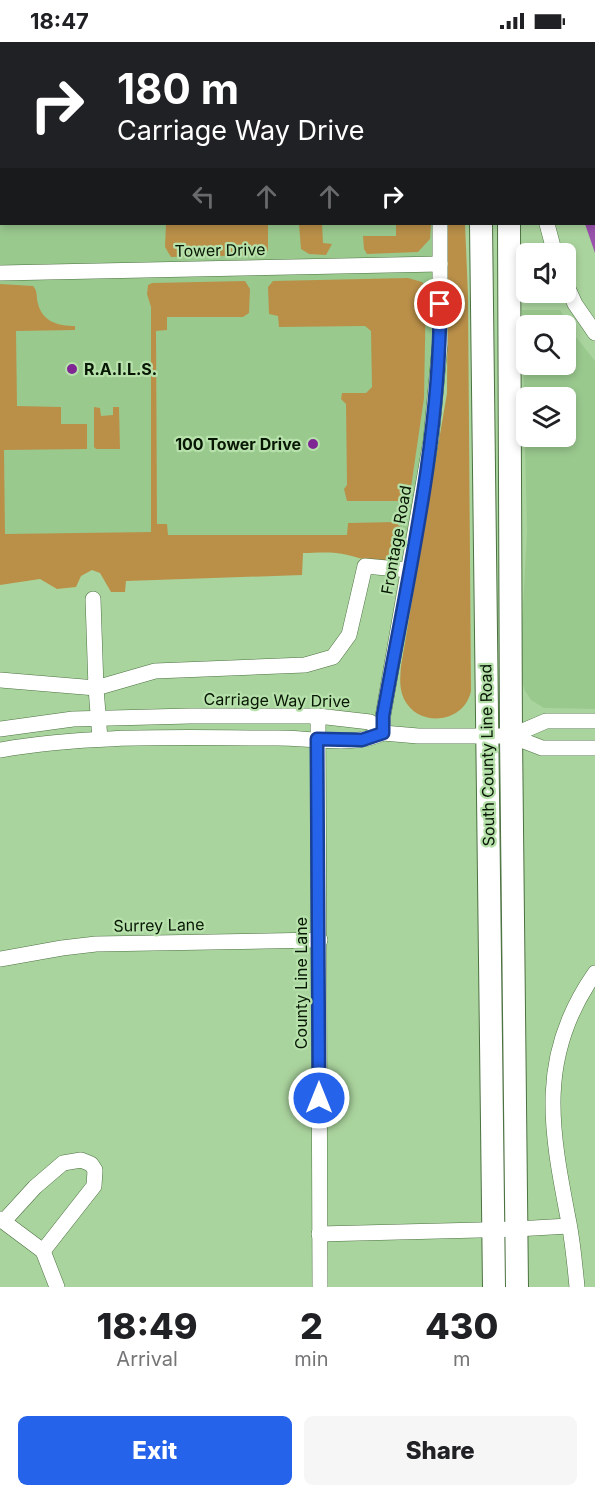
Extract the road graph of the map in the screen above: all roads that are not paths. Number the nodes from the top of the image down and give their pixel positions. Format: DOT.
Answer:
graph roads {
  1 [pos="440,225"];
  2 [pos="481,225"];
  3 [pos="509,225"];
  4 [pos="547,225"];
  5 [pos="552,243"];
  6 [pos="441,264"];
  7 [pos="0,273"];
  8 [pos="575,303"];
  9 [pos="595,333"];
  10 [pos="409,570"];
  11 [pos="93,599"];
  12 [pos="0,680"];
  13 [pos="96,687"];
  14 [pos="318,716"];
  15 [pos="98,718"];
  16 [pos="595,720"];
  17 [pos="0,729"];
  18 [pos="383,733"];
  19 [pos="511,736"];
  20 [pos="487,737"];
  21 [pos="100,739"];
  22 [pos="317,739"];
  23 [pos="1,746"];
  24 [pos="595,748"];
  25 [pos="320,940"];
  26 [pos="0,959"];
  27 [pos="595,973"];
  28 [pos="2,1220"];
  29 [pos="569,1226"];
  30 [pos="516,1229"];
  31 [pos="493,1230"];
  32 [pos="319,1234"];
  33 [pos="43,1251"];
  34 [pos="57,1287"];
  35 [pos="320,1287"];
  36 [pos="494,1287"];
  37 [pos="517,1287"];
  38 [pos="578,1287"];
  1 -- 6 [label="street, Frontage Road"];
  2 -- 20 [label="main road, South County Line Road"];
  3 -- 19 [label="main road, South County Line Road"];
  4 -- 5 [label="street"];
  6 -- 7 [label="street, Tower Drive"];
  6 -- 10 [label="street, Frontage Road"];
  8 -- 9 [label="street"];
  10 -- 13 [label="street"];
  10 -- 18 [label="street, Frontage Road"];
  11 -- 13 [label="street"];
  12 -- 13 [label="street"];
  13 -- 15 [label="street"];
  14 -- 15 [label="street, Carriage Way Drive"];
  14 -- 18 [label="street, Carriage Way Drive"];
  14 -- 22 [label="street, County Line Lane"];
  15 -- 17 [label="street, Carriage Way Drive"];
  15 -- 21 [label="street"];
  16 -- 19 [label="street"];
  18 -- 20 [label="street"];
  18 -- 22 [label="street"];
  19 -- 20 [label="street"];
  19 -- 24 [label="street"];
  19 -- 30 [label="main road, South County Line Road"];
  20 -- 31 [label="main road, South County Line Road"];
  21 -- 22 [label="street"];
  21 -- 23 [label="street"];
  22 -- 25 [label="street, County Line Lane"];
  25 -- 26 [label="street, Surrey Lane"];
  25 -- 32 [label="street, County Line Lane"];
  27 -- 29 [label="street"];
  28 -- 33 [label="street"];
  28 -- 33 [label="street"];
  29 -- 30 [label="street"];
  29 -- 38 [label="street"];
  30 -- 31 [label="street"];
  30 -- 37 [label="main road, South County Line Road"];
  31 -- 32 [label="street"];
  31 -- 36 [label="main road, South County Line Road"];
  32 -- 35 [label="street, County Line Lane"];
  33 -- 34 [label="street"];
}
